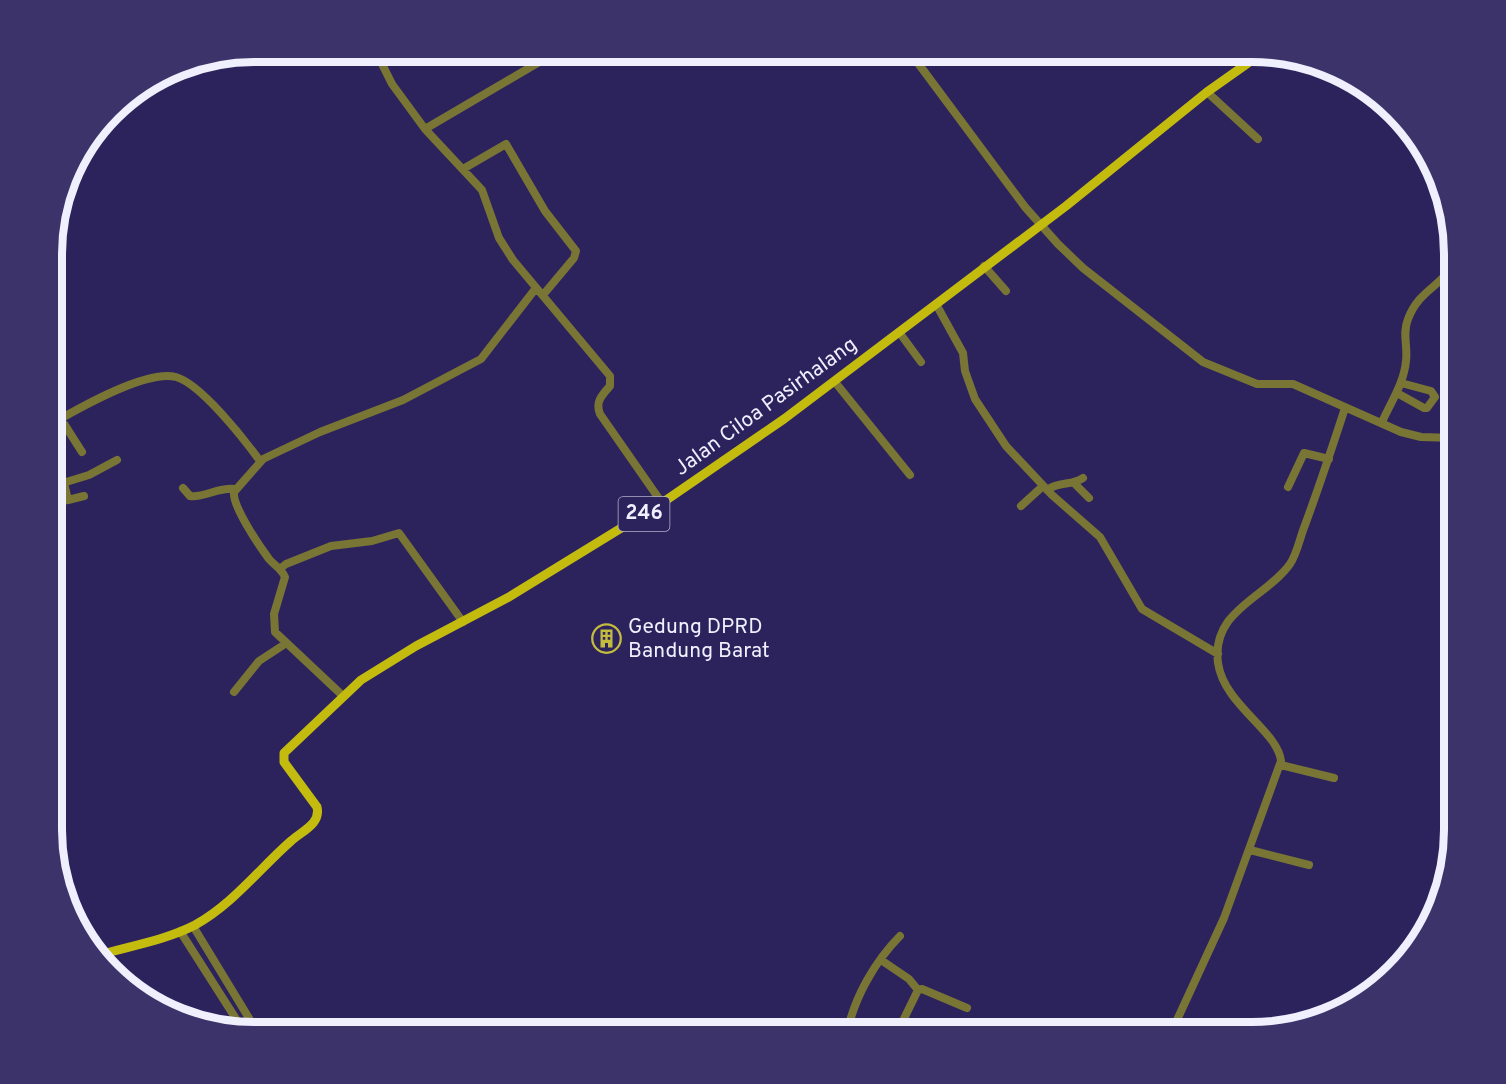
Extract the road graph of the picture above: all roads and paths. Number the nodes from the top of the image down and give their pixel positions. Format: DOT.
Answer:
graph roads {
  1 [pos="379,62"];
  2 [pos="539,62"];
  3 [pos="917,62"];
  4 [pos="1249,62"];
  5 [pos="1207,92"];
  6 [pos="425,129"];
  7 [pos="1258,139"];
  8 [pos="464,169"];
  9 [pos="1040,225"];
  10 [pos="984,266"];
  11 [pos="1444,275"];
  12 [pos="536,288"];
  13 [pos="1006,291"];
  14 [pos="543,295"];
  15 [pos="936,304"];
  16 [pos="899,332"];
  17 [pos="921,362"];
  18 [pos="834,382"];
  19 [pos="1401,383"];
  20 [pos="1397,393"];
  21 [pos="1345,408"];
  22 [pos="62,419"];
  23 [pos="62,421"];
  24 [pos="1382,422"];
  25 [pos="1444,438"];
  26 [pos="82,452"];
  27 [pos="117,459"];
  28 [pos="1329,459"];
  29 [pos="260,461"];
  30 [pos="910,475"];
  31 [pos="1083,478"];
  32 [pos="64,483"];
  33 [pos="1074,483"];
  34 [pos="1288,487"];
  35 [pos="183,488"];
  36 [pos="1045,488"];
  37 [pos="236,489"];
  38 [pos="84,496"];
  39 [pos="1089,498"];
  40 [pos="68,500"];
  41 [pos="62,501"];
  42 [pos="662,503"];
  43 [pos="1021,506"];
  44 [pos="281,568"];
  45 [pos="463,622"];
  46 [pos="285,644"];
  47 [pos="1218,654"];
  48 [pos="234,692"];
  49 [pos="343,696"];
  50 [pos="1281,765"];
  51 [pos="1334,778"];
  52 [pos="1250,850"];
  53 [pos="1309,865"];
  54 [pos="193,926"];
  55 [pos="180,931"];
  56 [pos="900,936"];
  57 [pos="106,953"];
  58 [pos="880,960"];
  59 [pos="918,990"];
  60 [pos="967,1008"];
  61 [pos="238,1022"];
  62 [pos="251,1022"];
  63 [pos="850,1022"];
  64 [pos="902,1022"];
  65 [pos="1176,1022"];
  1 -- 6 [label="street"];
  2 -- 6 [label="street"];
  3 -- 9 [label="street"];
  4 -- 5 [label="main road, Jalan Ciloa Pasirhalang / 246"];
  5 -- 7 [label="street"];
  5 -- 9 [label="main road, Jalan Ciloa Pasirhalang / 246"];
  6 -- 8 [label="street"];
  8 -- 12 [label="street"];
  8 -- 14 [label="street"];
  9 -- 10 [label="main road, Jalan Ciloa Pasirhalang / 246"];
  9 -- 21 [label="street"];
  10 -- 13 [label="street"];
  10 -- 15 [label="main road, Jalan Ciloa Pasirhalang / 246"];
  11 -- 19 [label="street"];
  12 -- 14 [label="street"];
  12 -- 29 [label="street"];
  14 -- 42 [label="street"];
  15 -- 16 [label="main road, Jalan Ciloa Pasirhalang / 246"];
  15 -- 36 [label="street"];
  16 -- 17 [label="street"];
  16 -- 18 [label="main road, Jalan Ciloa Pasirhalang / 246"];
  18 -- 30 [label="street"];
  18 -- 42 [label="main road, Jalan Ciloa Pasirhalang / 246"];
  19 -- 20 [label="street"];
  19 -- 20 [label="street"];
  20 -- 24 [label="street"];
  21 -- 24 [label="street"];
  21 -- 28 [label="street"];
  22 -- 29 [label="street"];
  23 -- 26 [label="street"];
  24 -- 25 [label="street"];
  27 -- 32 [label="street"];
  28 -- 34 [label="street"];
  28 -- 47 [label="street"];
  29 -- 37 [label="street"];
  31 -- 33 [label="street"];
  32 -- 40 [label="street"];
  33 -- 36 [label="street"];
  33 -- 39 [label="street"];
  35 -- 37 [label="street"];
  36 -- 43 [label="street"];
  36 -- 47 [label="street"];
  37 -- 44 [label="street"];
  38 -- 40 [label="street"];
  40 -- 41 [label="street"];
  42 -- 45 [label="main road, Jalan Ciloa Pasirhalang / 246"];
  44 -- 45 [label="street"];
  44 -- 46 [label="street"];
  45 -- 49 [label="main road, Jalan Ciloa Pasirhalang / 246"];
  46 -- 48 [label="street"];
  46 -- 49 [label="street"];
  47 -- 50 [label="street"];
  49 -- 54 [label="main road, Jalan Ciloa Pasirhalang / 246"];
  50 -- 51 [label="street"];
  50 -- 52 [label="street"];
  52 -- 53 [label="street"];
  52 -- 65 [label="street"];
  54 -- 55 [label="main road, Jalan Ciloa Pasirhalang / 246"];
  54 -- 62 [label="street"];
  55 -- 57 [label="main road, Jalan Ciloa Pasirhalang / 246"];
  55 -- 61 [label="street"];
  56 -- 58 [label="street"];
  58 -- 59 [label="street"];
  58 -- 63 [label="street"];
  59 -- 60 [label="street"];
  59 -- 64 [label="street"];
}
